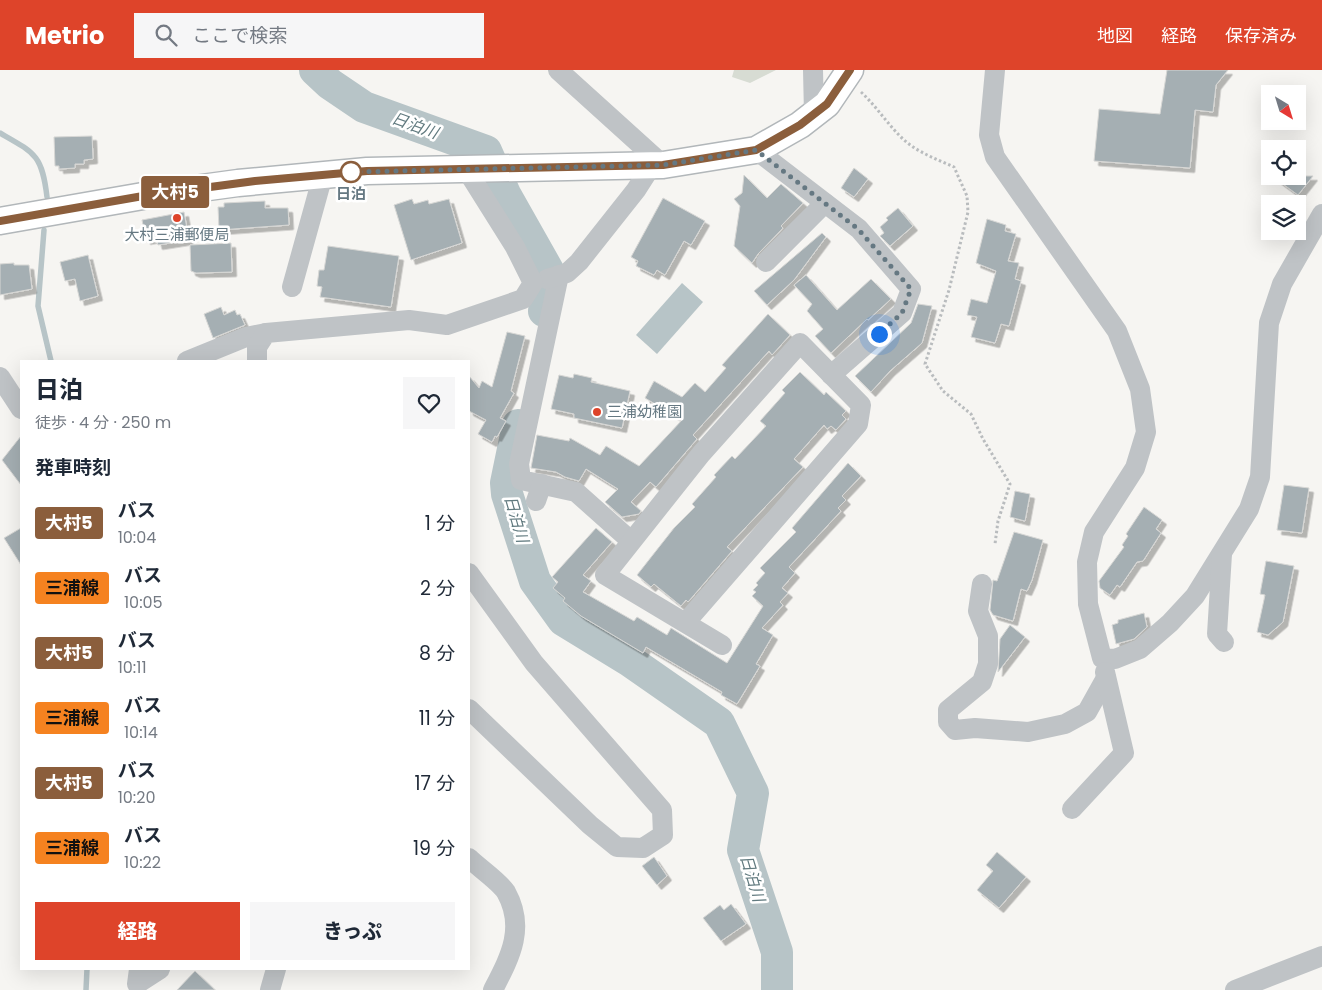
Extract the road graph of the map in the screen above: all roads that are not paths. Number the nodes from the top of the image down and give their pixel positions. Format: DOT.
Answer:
graph roads {
  1 [pos="558,70"];
  2 [pos="813,70"];
  3 [pos="995,70"];
  4 [pos="848,74"];
  5 [pos="814,114"];
  6 [pos="756,150"];
  7 [pos="657,165"];
  8 [pos="467,168"];
  9 [pos="323,175"];
  10 [pos="825,203"];
  11 [pos="1322,214"];
  12 [pos="0,222"];
  13 [pos="766,262"];
  14 [pos="563,274"];
  15 [pos="292,287"];
  16 [pos="530,289"];
  17 [pos="552,303"];
  18 [pos="260,347"];
  19 [pos="189,360"];
  20 [pos="226,360"];
  21 [pos="831,375"];
  22 [pos="0,377"];
  23 [pos="20,407"];
  24 [pos="632,541"];
  25 [pos="1223,552"];
  26 [pos="470,574"];
  27 [pos="982,584"];
  28 [pos="686,622"];
  29 [pos="1224,642"];
  30 [pos="722,645"];
  31 [pos="1102,658"];
  32 [pos="1106,678"];
  33 [pos="470,710"];
  34 [pos="1072,809"];
  35 [pos="470,859"];
  36 [pos="1322,956"];
  37 [pos="158,970"];
  38 [pos="276,970"];
  39 [pos="137,981"];
  40 [pos="270,990"];
  41 [pos="493,990"];
  42 [pos="1235,990"];
  1 -- 7 [label="street"];
  2 -- 5 [label="street"];
  3 -- 31 [label="street"];
  4 -- 5 [label="main road"];
  5 -- 6 [label="main road"];
  6 -- 7 [label="main road"];
  6 -- 10 [label="street"];
  7 -- 8 [label="main road"];
  7 -- 14 [label="street"];
  8 -- 9 [label="main road"];
  8 -- 16 [label="street"];
  9 -- 12 [label="main road"];
  9 -- 15 [label="street"];
  10 -- 13 [label="street"];
  10 -- 21 [label="street"];
  11 -- 25 [label="street"];
  14 -- 16 [label="street"];
  14 -- 17 [label="street"];
  16 -- 17 [label="street"];
  16 -- 18 [label="street"];
  17 -- 24 [label="street"];
  18 -- 19 [label="street"];
  18 -- 20 [label="street"];
  21 -- 24 [label="street"];
  21 -- 28 [label="street"];
  22 -- 23 [label="street"];
  24 -- 28 [label="street"];
  25 -- 29 [label="street"];
  25 -- 31 [label="street"];
  26 -- 33 [label="street"];
  27 -- 32 [label="street"];
  28 -- 30 [label="street"];
  31 -- 32 [label="street"];
  32 -- 34 [label="street"];
  35 -- 41 [label="street"];
  36 -- 42 [label="street"];
  37 -- 39 [label="street"];
  38 -- 40 [label="street"];
}
